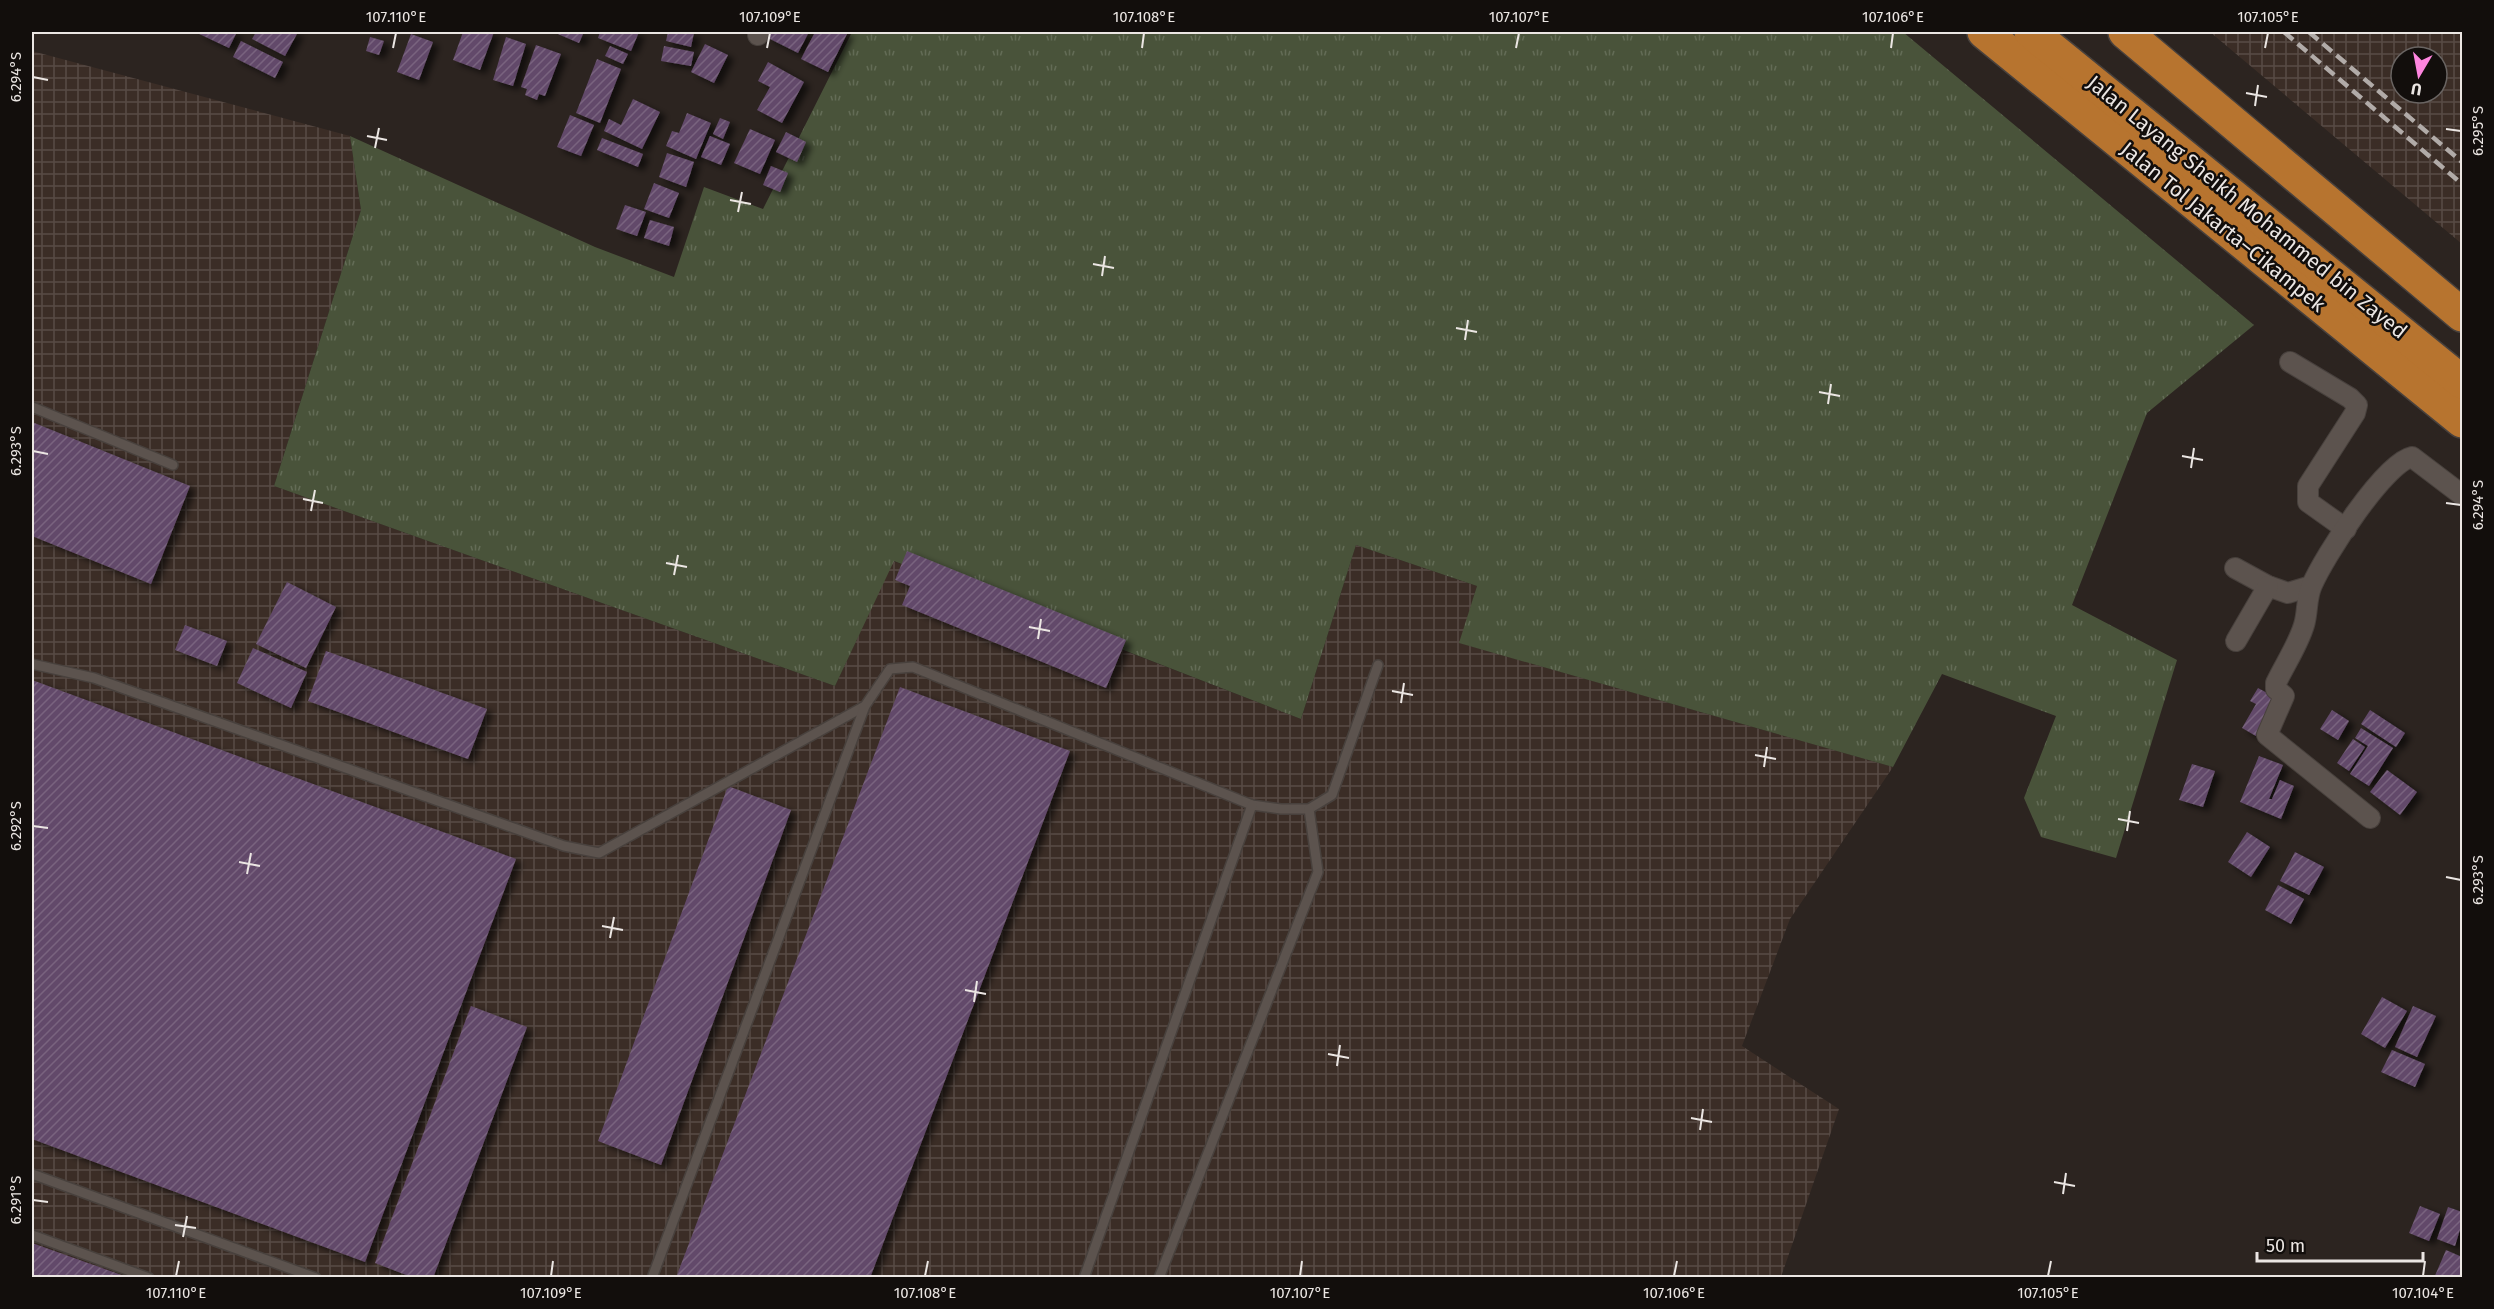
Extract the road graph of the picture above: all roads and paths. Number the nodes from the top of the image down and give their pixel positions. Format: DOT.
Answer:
graph roads {
  1 [pos="1983,32"];
  2 [pos="2031,32"];
  3 [pos="2065,32"];
  4 [pos="2125,32"];
  5 [pos="2463,315"];
  6 [pos="2463,355"];
  7 [pos="2290,362"];
  8 [pos="2463,382"];
  9 [pos="32,410"];
  10 [pos="2463,421"];
  11 [pos="173,465"];
  12 [pos="2463,495"];
  13 [pos="2346,529"];
  14 [pos="2235,568"];
  15 [pos="2268,586"];
  16 [pos="2311,586"];
  17 [pos="2236,641"];
  18 [pos="32,664"];
  19 [pos="1378,665"];
  20 [pos="865,706"];
  21 [pos="1252,805"];
  22 [pos="1309,809"];
  23 [pos="2370,818"];
  24 [pos="32,1174"];
  25 [pos="32,1235"];
  26 [pos="149,1278"];
  27 [pos="316,1278"];
  28 [pos="652,1278"];
  29 [pos="1084,1278"];
  30 [pos="1159,1278"];
  1 -- 10 [label="highway, Jalan Tol Jakarta–Cikampek"];
  2 -- 8 [label="highway, Jalan Layang Sheikh Mohammed bin Zayed"];
  3 -- 6 [label="highway, Jalan Layang Sheikh Mohammed bin Zayed"];
  4 -- 5 [label="highway"];
  7 -- 13 [label="street"];
  9 -- 11 [label="lane"];
  12 -- 13 [label="street"];
  13 -- 16 [label="street"];
  14 -- 15 [label="street"];
  15 -- 16 [label="street"];
  15 -- 17 [label="street"];
  16 -- 23 [label="street"];
  18 -- 20 [label="lane"];
  19 -- 22 [label="lane"];
  20 -- 21 [label="lane"];
  20 -- 28 [label="lane"];
  21 -- 22 [label="lane"];
  21 -- 29 [label="lane"];
  22 -- 30 [label="lane"];
  24 -- 27 [label="lane"];
  25 -- 26 [label="lane"];
}
